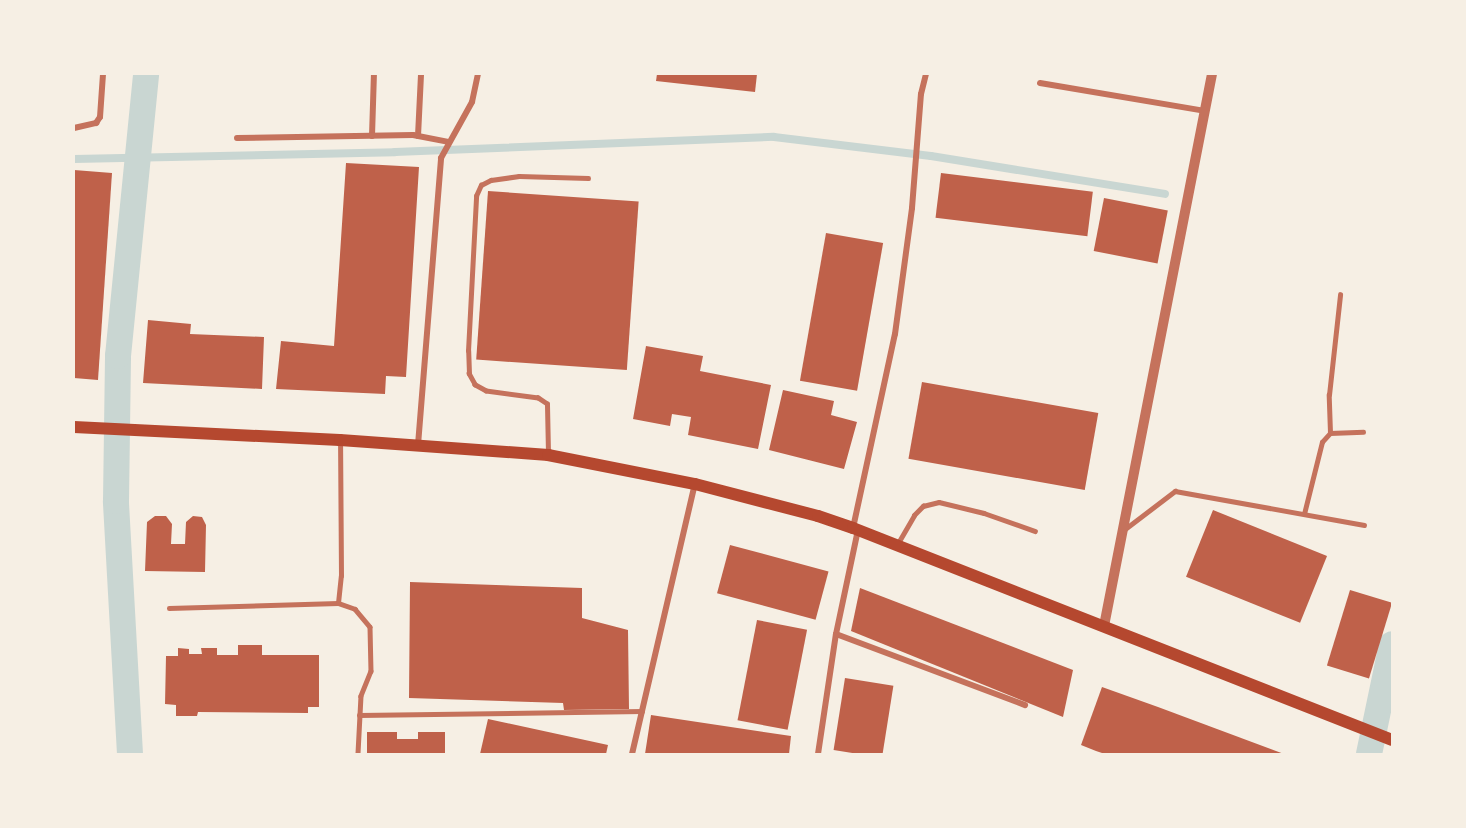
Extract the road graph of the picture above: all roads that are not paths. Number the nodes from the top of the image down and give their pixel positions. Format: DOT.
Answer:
graph roads {
  1 [pos="103,74"];
  2 [pos="374,74"];
  3 [pos="421,74"];
  4 [pos="478,74"];
  5 [pos="926,74"];
  6 [pos="1212,74"];
  7 [pos="1040,83"];
  8 [pos="1204,111"];
  9 [pos="74,128"];
  10 [pos="372,136"];
  11 [pos="418,136"];
  12 [pos="237,138"];
  13 [pos="447,143"];
  14 [pos="588,178"];
  15 [pos="1340,295"];
  16 [pos="74,427"];
  17 [pos="1362,432"];
  18 [pos="1330,433"];
  19 [pos="340,440"];
  20 [pos="418,445"];
  21 [pos="548,455"];
  22 [pos="695,484"];
  23 [pos="1304,514"];
  24 [pos="1364,525"];
  25 [pos="856,529"];
  26 [pos="1035,531"];
  27 [pos="1123,531"];
  28 [pos="897,545"];
  29 [pos="338,603"];
  30 [pos="169,608"];
  31 [pos="1104,626"];
  32 [pos="836,634"];
  33 [pos="1025,705"];
  34 [pos="642,711"];
  35 [pos="358,715"];
  36 [pos="1391,739"];
  37 [pos="358,754"];
  38 [pos="632,754"];
  39 [pos="818,754"];
  1 -- 9 [label="street"];
  2 -- 10 [label="street"];
  3 -- 11 [label="street"];
  4 -- 13 [label="street"];
  5 -- 25 [label="street"];
  6 -- 8 [label="street"];
  7 -- 8 [label="street"];
  8 -- 27 [label="street"];
  10 -- 11 [label="street"];
  10 -- 12 [label="street"];
  11 -- 13 [label="street"];
  13 -- 20 [label="street"];
  14 -- 21 [label="lane"];
  15 -- 18 [label="lane"];
  16 -- 19 [label="main road"];
  17 -- 18 [label="lane"];
  18 -- 23 [label="lane"];
  19 -- 20 [label="main road"];
  19 -- 29 [label="lane"];
  20 -- 21 [label="main road"];
  21 -- 22 [label="main road"];
  22 -- 25 [label="main road"];
  22 -- 34 [label="street"];
  23 -- 24 [label="lane"];
  23 -- 27 [label="lane"];
  25 -- 28 [label="main road"];
  25 -- 32 [label="street"];
  26 -- 28 [label="lane"];
  27 -- 31 [label="street"];
  28 -- 31 [label="main road"];
  29 -- 30 [label="lane"];
  29 -- 35 [label="lane"];
  31 -- 36 [label="main road"];
  32 -- 33 [label="street"];
  32 -- 39 [label="street"];
  34 -- 35 [label="lane"];
  34 -- 38 [label="street"];
  35 -- 37 [label="lane"];
}
